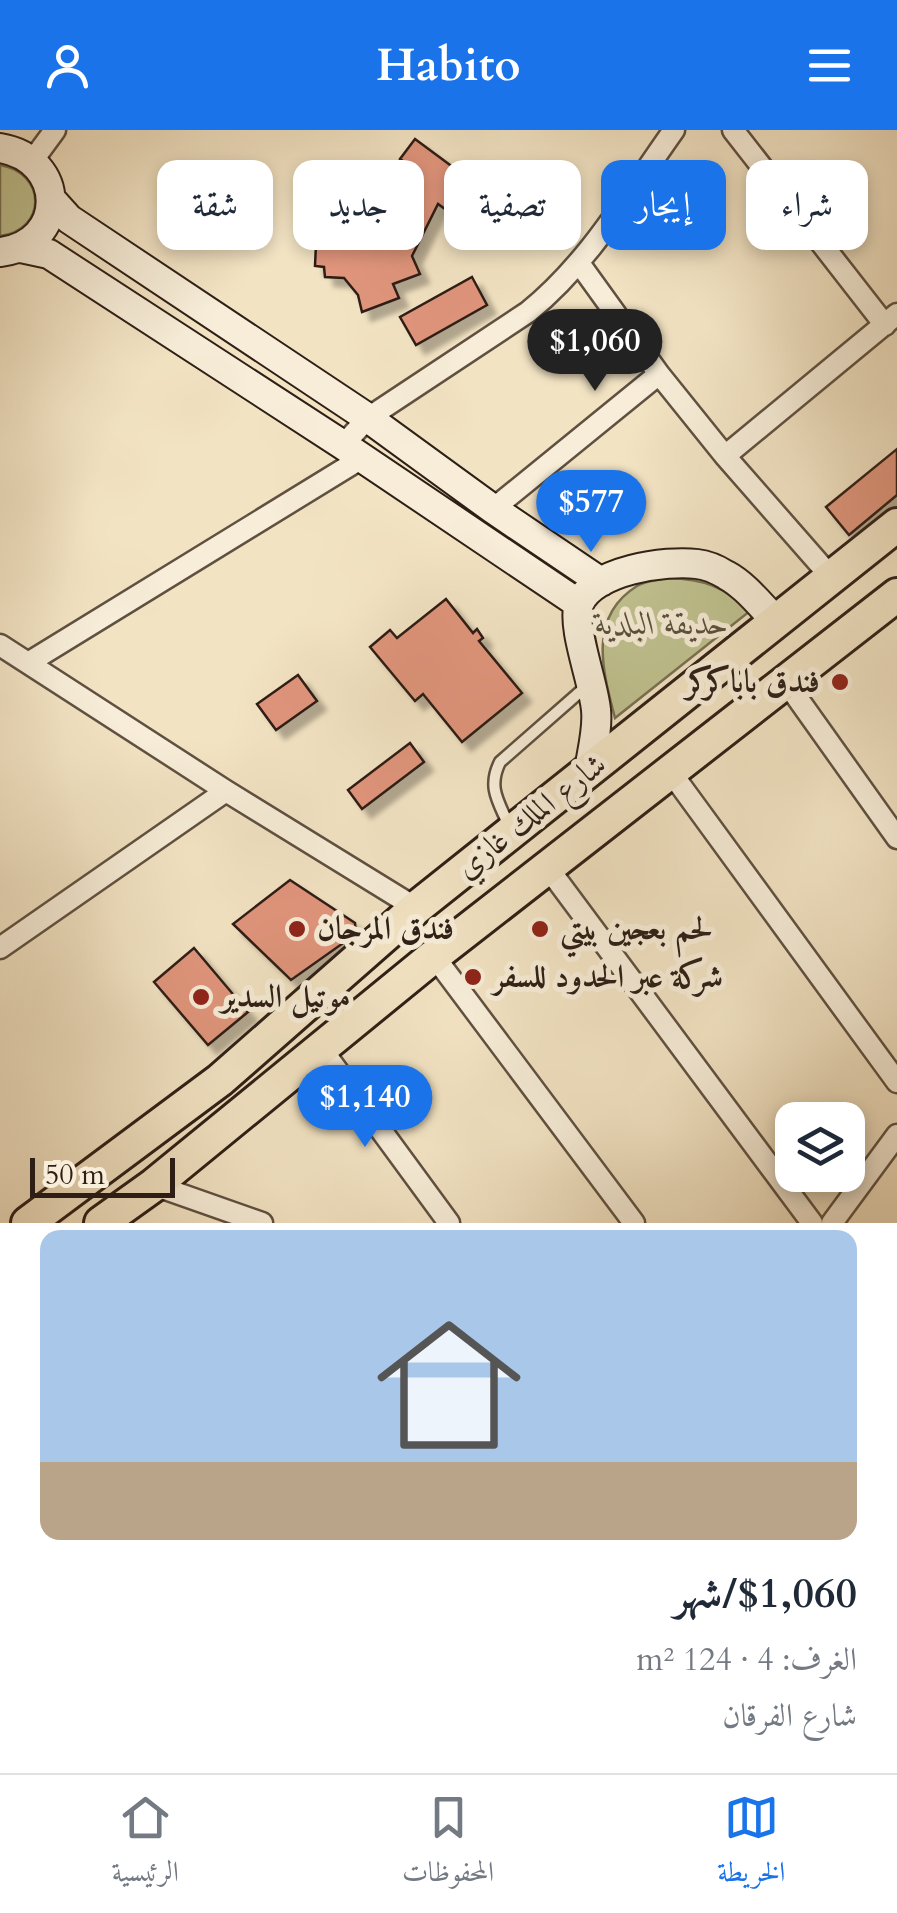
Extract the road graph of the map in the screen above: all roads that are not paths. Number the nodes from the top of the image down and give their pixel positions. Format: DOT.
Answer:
graph roads {
  1 [pos="55,130"];
  2 [pos="674,130"];
  3 [pos="733,130"];
  4 [pos="0,148"];
  5 [pos="33,160"];
  6 [pos="51,199"];
  7 [pos="10,250"];
  8 [pos="579,263"];
  9 [pos="891,319"];
  10 [pos="659,374"];
  11 [pos="368,418"];
  12 [pos="352,451"];
  13 [pos="724,456"];
  14 [pos="493,508"];
  15 [pos="897,525"];
  16 [pos="830,577"];
  17 [pos="601,582"];
  18 [pos="896,597"];
  19 [pos="579,604"];
  20 [pos="776,621"];
  21 [pos="0,644"];
  22 [pos="28,663"];
  23 [pos="591,682"];
  24 [pos="786,682"];
  25 [pos="589,770"];
  26 [pos="670,771"];
  27 [pos="226,791"];
  28 [pos="512,832"];
  29 [pos="897,838"];
  30 [pos="548,868"];
  31 [pos="416,908"];
  32 [pos="0,948"];
  33 [pos="434,956"];
  34 [pos="320,1046"];
  35 [pos="220,1080"];
  36 [pos="897,1082"];
  37 [pos="245,1109"];
  38 [pos="897,1135"];
  39 [pos="154,1184"];
  40 [pos="28,1223"];
  41 [pos="101,1223"];
  42 [pos="262,1223"];
  43 [pos="449,1223"];
  44 [pos="634,1223"];
  45 [pos="812,1223"];
  46 [pos="832,1223"];
  1 -- 5 [label="street"];
  2 -- 8 [label="street"];
  3 -- 9 [label="street"];
  4 -- 5 [label="main road"];
  5 -- 6 [label="main road"];
  6 -- 7 [label="main road"];
  6 -- 11 [label="main road"];
  7 -- 12 [label="main road"];
  8 -- 10 [label="street"];
  8 -- 11 [label="street"];
  9 -- 13 [label="street"];
  10 -- 13 [label="street"];
  10 -- 14 [label="street"];
  11 -- 12 [label="street"];
  11 -- 14 [label="main road"];
  12 -- 19 [label="main road"];
  12 -- 22 [label="street"];
  13 -- 16 [label="street"];
  14 -- 17 [label="main road"];
  15 -- 16 [label="main road, شارع الملك غازي"];
  16 -- 20 [label="main road, شارع الملك غازي"];
  17 -- 19 [label="main road"];
  17 -- 20 [label="main road"];
  18 -- 24 [label="main road, شارع الملك غازي"];
  19 -- 23 [label="main road"];
  20 -- 25 [label="main road, شارع الملك غازي"];
  21 -- 22 [label="street"];
  22 -- 27 [label="street"];
  23 -- 25 [label="main road"];
  23 -- 28 [label="lane"];
  24 -- 26 [label="main road, شارع الملك غازي"];
  24 -- 29 [label="street"];
  25 -- 28 [label="main road, شارع الملك غازي"];
  26 -- 30 [label="main road, شارع الملك غازي"];
  26 -- 36 [label="street"];
  27 -- 31 [label="street"];
  27 -- 32 [label="street"];
  28 -- 31 [label="main road, شارع الملك غازي"];
  30 -- 33 [label="main road, شارع الملك غازي"];
  30 -- 45 [label="street"];
  31 -- 35 [label="main road, شارع الملك غازي"];
  33 -- 34 [label="main road, شارع الملك غازي"];
  33 -- 44 [label="street"];
  34 -- 37 [label="main road, شارع الملك غازي"];
  34 -- 43 [label="street"];
  35 -- 37 [label="main road"];
  35 -- 40 [label="main road, شارع الملك غازي"];
  37 -- 39 [label="main road, شارع الملك غازي"];
  38 -- 46 [label="street"];
  39 -- 41 [label="main road, شارع الملك غازي"];
  39 -- 42 [label="street"];
}
